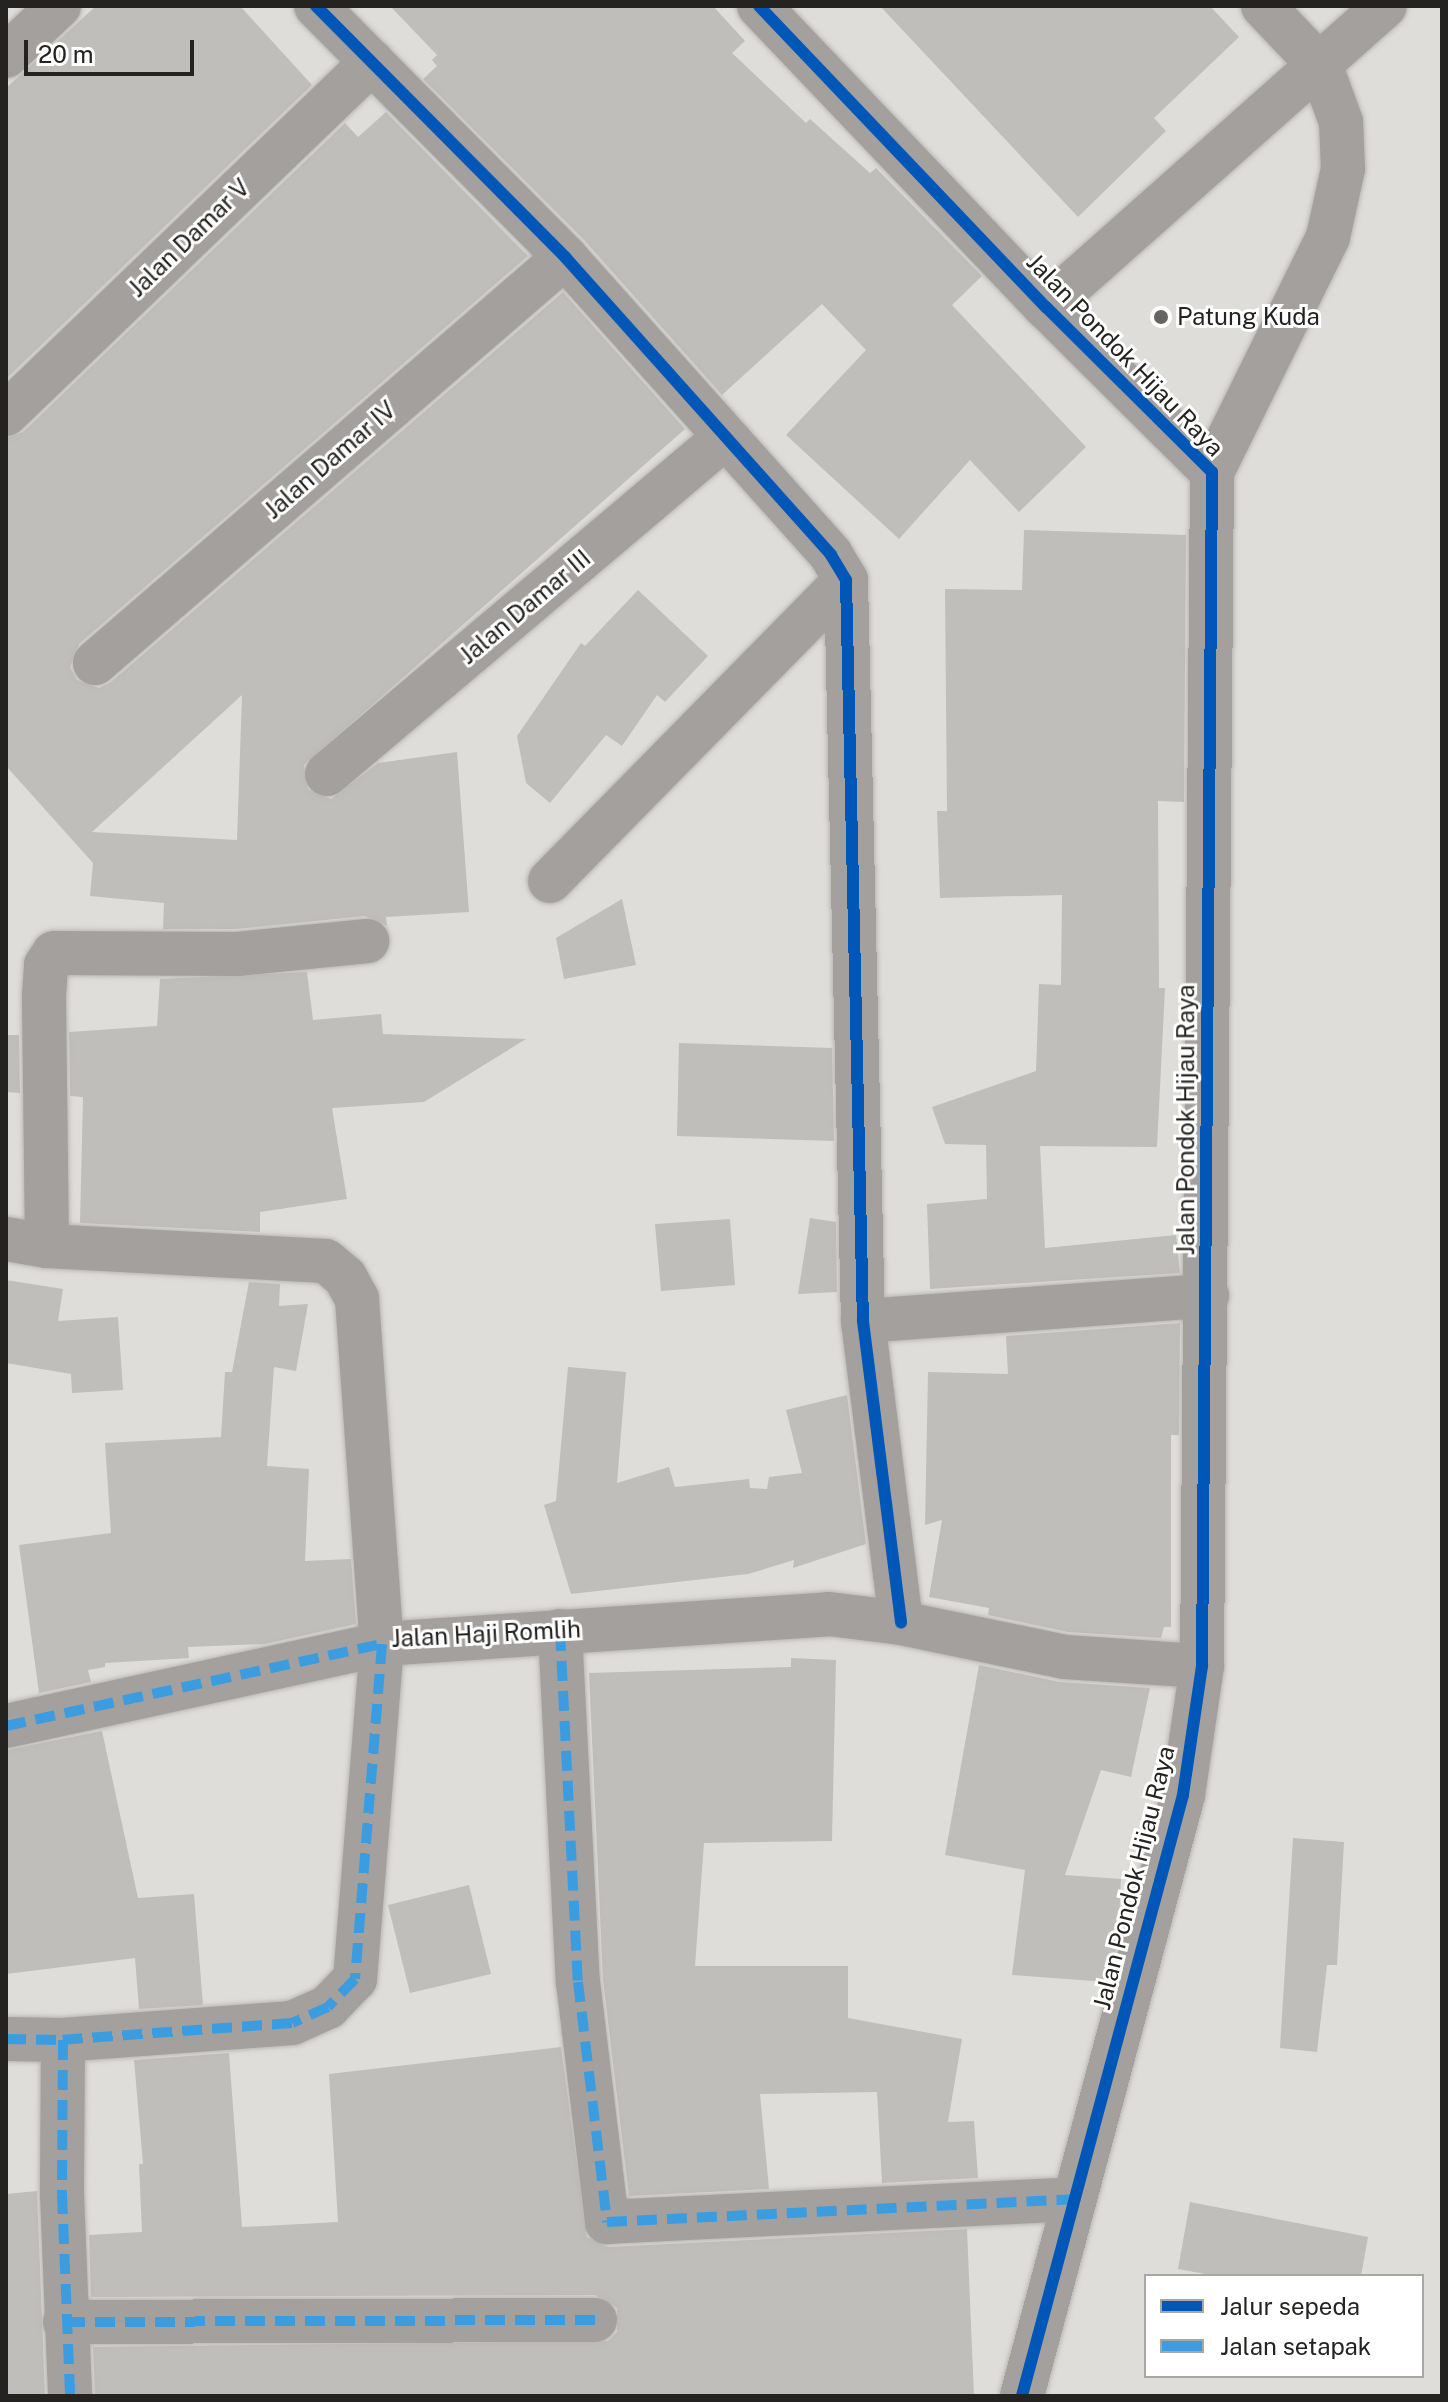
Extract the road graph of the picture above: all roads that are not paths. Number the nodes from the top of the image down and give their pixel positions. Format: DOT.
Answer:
graph roads {
  1 [pos="59,6"];
  2 [pos="316,6"];
  3 [pos="759,6"];
  4 [pos="1263,6"];
  5 [pos="1385,6"];
  6 [pos="6,56"];
  7 [pos="372,62"];
  8 [pos="1321,67"];
  9 [pos="565,257"];
  10 [pos="1046,307"];
  11 [pos="6,414"];
  12 [pos="723,439"];
  13 [pos="1212,472"];
  14 [pos="846,580"];
  15 [pos="95,663"];
  16 [pos="327,774"];
  17 [pos="550,881"];
  18 [pos="367,941"];
  19 [pos="27,1242"];
  20 [pos="1207,1296"];
  21 [pos="863,1321"];
  22 [pos="901,1623"];
  23 [pos="560,1631"];
  24 [pos="382,1644"];
  25 [pos="1202,1666"];
  26 [pos="6,1726"];
  27 [pos="6,2039"];
  28 [pos="63,2040"];
  29 [pos="1073,2199"];
  30 [pos="595,2320"];
  31 [pos="65,2322"];
  32 [pos="70,2396"];
  33 [pos="1022,2396"];
  1 -- 6 [label="street"];
  2 -- 7 [label="street"];
  3 -- 10 [label="street, Jalan Pondok Hijau Raya"];
  4 -- 8 [label="street"];
  5 -- 8 [label="street"];
  7 -- 9 [label="street"];
  7 -- 11 [label="street, Jalan Damar V"];
  8 -- 10 [label="street"];
  8 -- 13 [label="street"];
  9 -- 12 [label="street"];
  9 -- 15 [label="street, Jalan Damar IV"];
  10 -- 13 [label="street, Jalan Pondok Hijau Raya"];
  12 -- 14 [label="street"];
  12 -- 16 [label="street, Jalan Damar III"];
  13 -- 20 [label="street, Jalan Pondok Hijau Raya"];
  14 -- 17 [label="street"];
  14 -- 21 [label="street"];
  18 -- 19 [label="street"];
  19 -- 24 [label="street, Jalan Haji Romlih"];
  20 -- 21 [label="street"];
  20 -- 25 [label="street, Jalan Pondok Hijau Raya"];
  21 -- 22 [label="street"];
  22 -- 23 [label="street, Jalan Haji Romlih"];
  22 -- 25 [label="street, Jalan Haji Romlih"];
  23 -- 24 [label="street, Jalan Haji Romlih"];
  23 -- 29 [label="street"];
  24 -- 26 [label="street"];
  24 -- 28 [label="street"];
  25 -- 29 [label="street, Jalan Pondok Hijau Raya"];
  27 -- 28 [label="street"];
  28 -- 31 [label="street"];
  29 -- 33 [label="street, Jalan Pondok Hijau Raya"];
  30 -- 31 [label="street"];
  31 -- 32 [label="street"];
}
